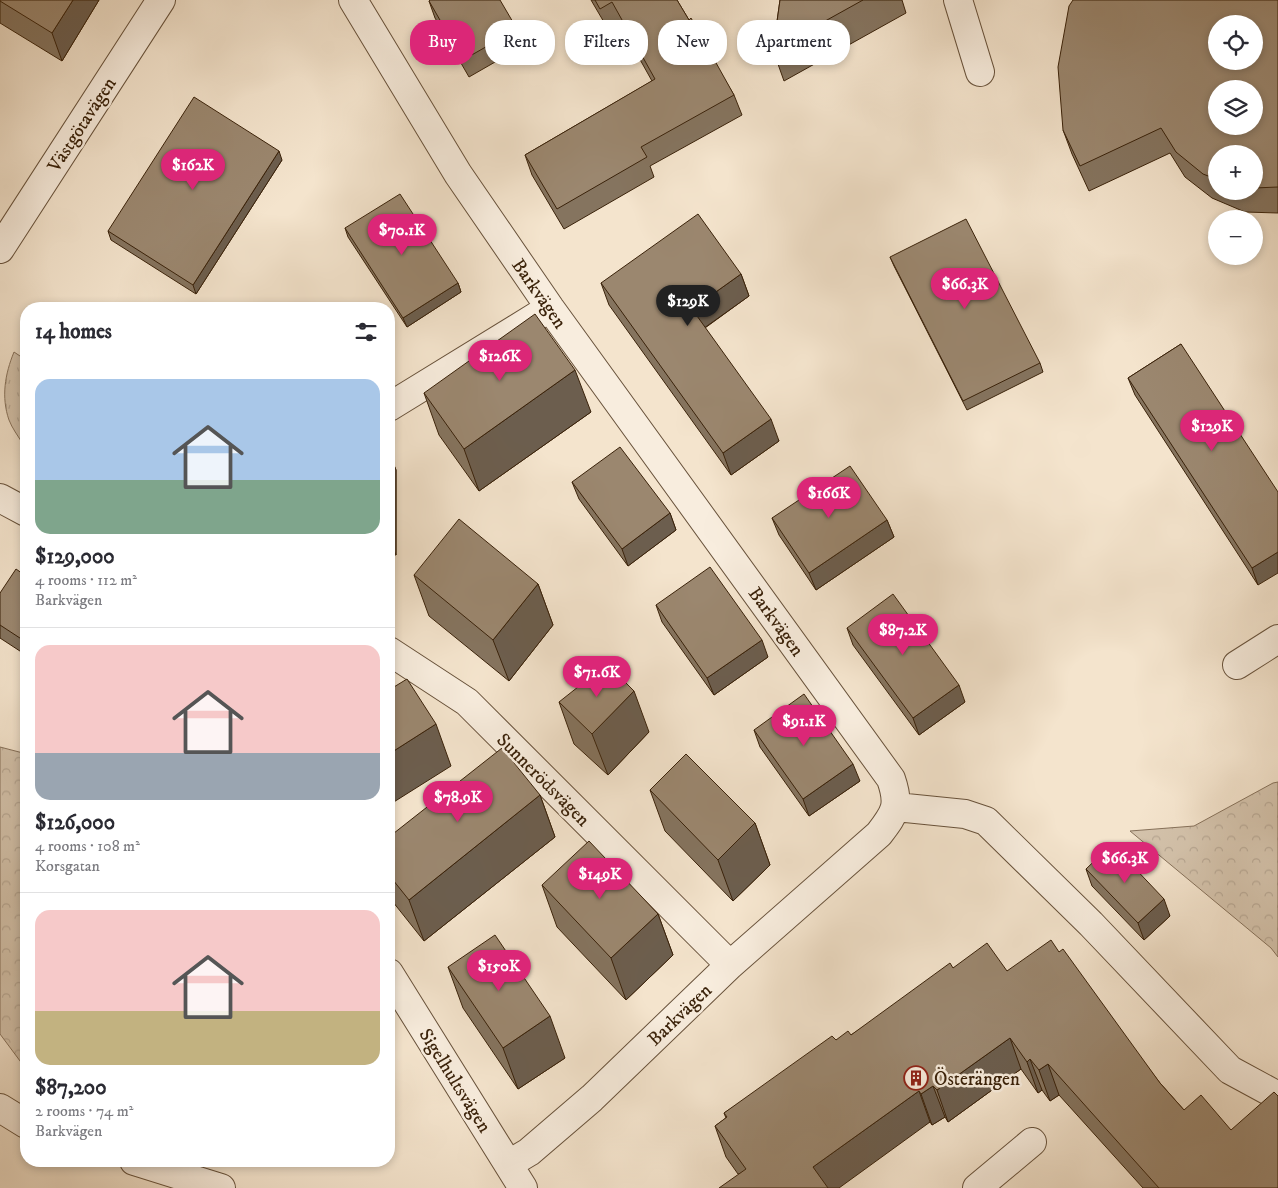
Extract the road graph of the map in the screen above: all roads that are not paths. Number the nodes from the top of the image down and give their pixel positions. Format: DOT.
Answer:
graph roads {
  1 [pos="161,0"];
  2 [pos="353,0"];
  3 [pos="958,0"];
  4 [pos="980,72"];
  5 [pos="1,245"];
  6 [pos="550,308"];
  7 [pos="395,403"];
  8 [pos="0,498"];
  9 [pos="20,509"];
  10 [pos="1278,639"];
  11 [pos="395,655"];
  12 [pos="1237,665"];
  13 [pos="896,807"];
  14 [pos="730,965"];
  15 [pos="395,983"];
  16 [pos="1278,1096"];
  17 [pos="0,1108"];
  18 [pos="20,1120"];
  19 [pos="1032,1142"];
  20 [pos="509,1164"];
  21 [pos="153,1167"];
  22 [pos="221,1188"];
  23 [pos="523,1188"];
  24 [pos="977,1188"];
  1 -- 5 [label="street, Västgötavägen"];
  2 -- 6 [label="street, Barkvägen"];
  3 -- 4 [label="street"];
  6 -- 7 [label="street"];
  6 -- 13 [label="street, Barkvägen"];
  8 -- 9 [label="street"];
  10 -- 12 [label="street"];
  11 -- 14 [label="street, Sunnerödsvägen"];
  13 -- 14 [label="street, Barkvägen"];
  13 -- 16 [label="street"];
  14 -- 20 [label="street, Barkvägen"];
  15 -- 20 [label="street, Sigelhultsvägen"];
  17 -- 18 [label="street"];
  19 -- 24 [label="street"];
  20 -- 23 [label="street, Sigelhultsvägen"];
  21 -- 22 [label="street"];
}
